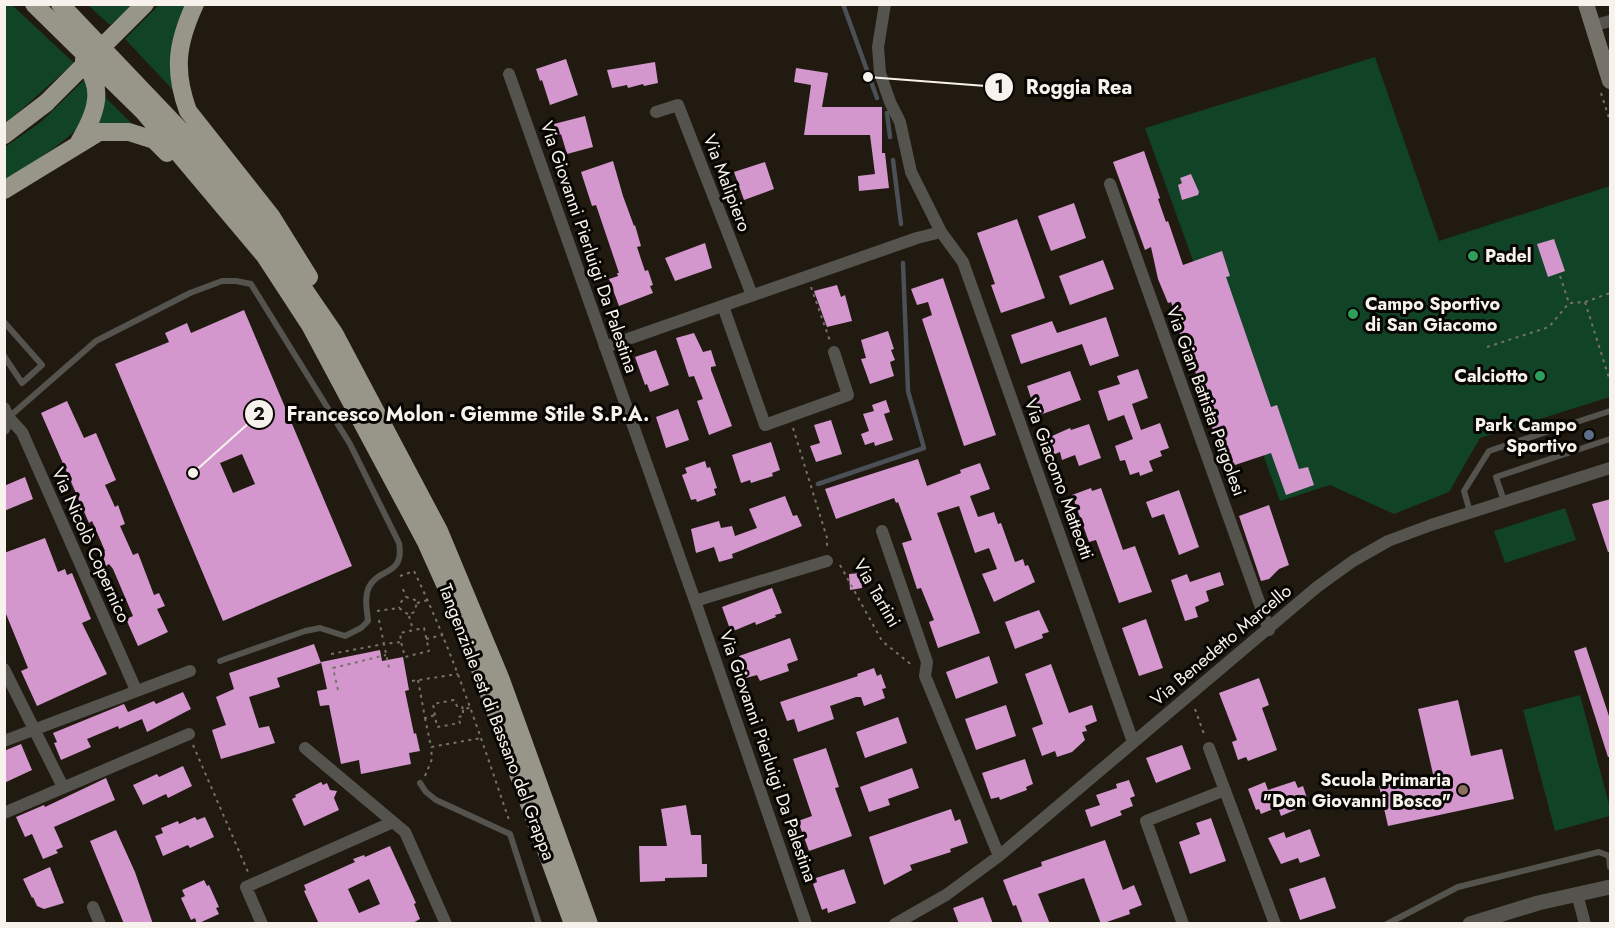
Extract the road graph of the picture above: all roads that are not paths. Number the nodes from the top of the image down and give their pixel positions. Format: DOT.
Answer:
graph roads {
  1 [pos="145,4"];
  2 [pos="195,4"];
  3 [pos="885,4"];
  4 [pos="1586,4"];
  5 [pos="42,7"];
  6 [pos="1611,21"];
  7 [pos="1592,26"];
  8 [pos="66,35"];
  9 [pos="509,74"];
  10 [pos="1611,81"];
  11 [pos="656,112"];
  12 [pos="4,135"];
  13 [pos="78,144"];
  14 [pos="1110,184"];
  15 [pos="4,190"];
  16 [pos="941,232"];
  17 [pos="264,256"];
  18 [pos="752,295"];
  19 [pos="723,306"];
  20 [pos="4,322"];
  21 [pos="334,333"];
  22 [pos="605,347"];
  23 [pos="834,352"];
  24 [pos="4,356"];
  25 [pos="1611,411"];
  26 [pos="6,418"];
  27 [pos="1611,439"];
  28 [pos="1611,468"];
  29 [pos="1504,501"];
  30 [pos="1470,512"];
  31 [pos="882,531"];
  32 [pos="826,561"];
  33 [pos="695,601"];
  34 [pos="1269,630"];
  35 [pos="220,661"];
  36 [pos="4,669"];
  37 [pos="190,671"];
  38 [pos="136,690"];
  39 [pos="33,728"];
  40 [pos="189,734"];
  41 [pos="4,741"];
  42 [pos="1133,742"];
  43 [pos="305,748"];
  44 [pos="1209,748"];
  45 [pos="421,781"];
  46 [pos="63,787"];
  47 [pos="1225,790"];
  48 [pos="4,813"];
  49 [pos="393,822"];
  50 [pos="999,856"];
  51 [pos="1611,867"];
  52 [pos="1611,887"];
  53 [pos="1577,894"];
  54 [pos="93,907"];
  55 [pos="100,924"];
  56 [pos="262,924"];
  57 [pos="446,924"];
  58 [pos="539,924"];
  59 [pos="573,924"];
  60 [pos="589,924"];
  61 [pos="806,924"];
  62 [pos="895,924"];
  63 [pos="1183,924"];
  64 [pos="1275,924"];
  65 [pos="1387,924"];
  66 [pos="1470,924"];
  67 [pos="1585,924"];
  1 -- 12 [label="highway, bridge"];
  2 -- 21 [label="highway"];
  3 -- 16 [label="street, Via Giacomo Matteotti"];
  4 -- 7 [label="main road"];
  5 -- 8 [label="highway, Tangenziale est di Bassano del Grappa"];
  5 -- 21 [label="highway, Tangenziale est di Bassano del Grappa"];
  6 -- 7 [label="street"];
  7 -- 10 [label="main road"];
  8 -- 13 [label="highway"];
  8 -- 17 [label="highway, Tangenziale est di Bassano del Grappa"];
  9 -- 22 [label="street, Via Giovanni Pierluigi Da Palestina"];
  11 -- 18 [label="street, Via Malipiero"];
  13 -- 15 [label="highway"];
  13 -- 17 [label="highway"];
  14 -- 34 [label="street, Via Gian Battista Pergolesi"];
  16 -- 18 [label="street"];
  16 -- 42 [label="street, Via Giacomo Matteotti"];
  17 -- 59 [label="highway, Tangenziale est di Bassano del Grappa"];
  18 -- 19 [label="street"];
  19 -- 22 [label="street"];
  19 -- 23 [label="street"];
  20 -- 24 [label="lane"];
  21 -- 60 [label="highway, Tangenziale est di Bassano del Grappa"];
  22 -- 33 [label="street, Via Giovanni Pierluigi Da Palestina"];
  25 -- 30 [label="lane"];
  26 -- 35 [label="lane"];
  26 -- 38 [label="street, Via Nicolò Copernico"];
  27 -- 29 [label="lane"];
  28 -- 29 [label="street, Via Benedetto Marcello"];
  29 -- 30 [label="street, Via Benedetto Marcello"];
  30 -- 34 [label="street, Via Benedetto Marcello"];
  31 -- 50 [label="street, Via Tartini"];
  32 -- 33 [label="street"];
  33 -- 61 [label="street, Via Giovanni Pierluigi Da Palestina"];
  34 -- 42 [label="street, Via Benedetto Marcello"];
  36 -- 39 [label="street"];
  37 -- 38 [label="street"];
  38 -- 39 [label="street"];
  39 -- 41 [label="street"];
  39 -- 46 [label="street"];
  40 -- 46 [label="street"];
  42 -- 50 [label="street, Via Benedetto Marcello"];
  43 -- 49 [label="street"];
  44 -- 47 [label="street"];
  45 -- 58 [label="lane"];
  46 -- 48 [label="street"];
  47 -- 63 [label="street"];
  47 -- 64 [label="street"];
  49 -- 56 [label="street"];
  49 -- 57 [label="street"];
  50 -- 62 [label="street, Via Benedetto Marcello"];
  51 -- 65 [label="lane"];
  52 -- 53 [label="street"];
  53 -- 66 [label="street"];
  53 -- 67 [label="street"];
  54 -- 55 [label="street"];
}
